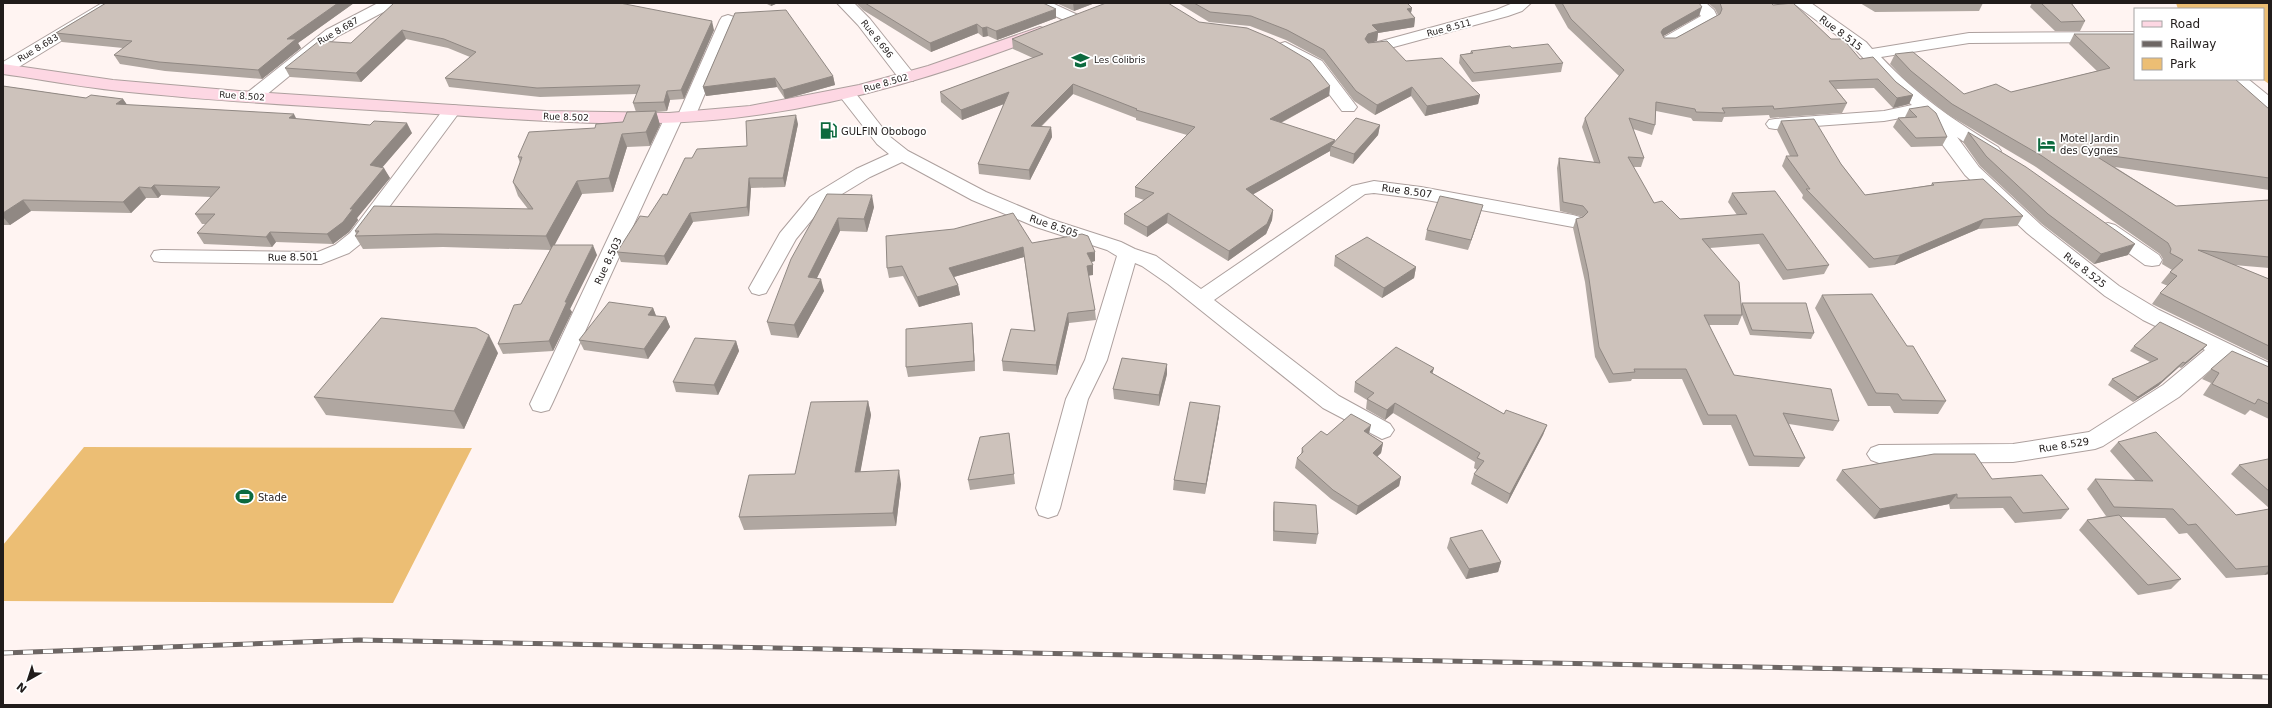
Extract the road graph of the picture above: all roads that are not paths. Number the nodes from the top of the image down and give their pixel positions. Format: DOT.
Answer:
graph roads {
  1 [pos="113,3"];
  2 [pos="390,3"];
  3 [pos="845,3"];
  4 [pos="1039,3"];
  5 [pos="1523,3"];
  6 [pos="1697,3"];
  7 [pos="1801,3"];
  8 [pos="1081,16"];
  9 [pos="728,20"];
  10 [pos="2134,37"];
  11 [pos="1272,41"];
  12 [pos="1667,42"];
  13 [pos="1373,48"];
  14 [pos="1868,54"];
  15 [pos="3,69"];
  16 [pos="907,77"];
  17 [pos="2238,80"];
  18 [pos="847,94"];
  19 [pos="254,96"];
  20 [pos="2269,104"];
  21 [pos="1348,107"];
  22 [pos="452,110"];
  23 [pos="1933,114"];
  24 [pos="680,117"];
  25 [pos="1775,124"];
  26 [pos="902,155"];
  27 [pos="2007,160"];
  28 [pos="2096,220"];
  29 [pos="1573,221"];
  30 [pos="1128,254"];
  31 [pos="161,256"];
  32 [pos="2152,260"];
  33 [pos="759,288"];
  34 [pos="1201,299"];
  35 [pos="2220,349"];
  36 [pos="2269,372"];
  37 [pos="541,404"];
  38 [pos="1382,430"];
  39 [pos="1879,454"];
  40 [pos="1048,508"];
  1 -- 15 [label="street, Rue 8.683"];
  2 -- 19 [label="street, Rue 8.687"];
  3 -- 16 [label="street, Rue 8.696"];
  4 -- 8 [label="street"];
  5 -- 13 [label="street, Rue 8.511"];
  6 -- 12 [label="street"];
  7 -- 14 [label="street, Rue 8.515"];
  8 -- 16 [label="main road, Rue 8.502"];
  9 -- 24 [label="street, Rue 8.503"];
  10 -- 14 [label="street"];
  11 -- 21 [label="street"];
  14 -- 23 [label="street, Rue 8.515"];
  15 -- 19 [label="main road, Rue 8.502"];
  16 -- 18 [label="main road, Rue 8.502"];
  17 -- 20 [label="street"];
  18 -- 24 [label="main road, Rue 8.502"];
  18 -- 26 [label="street, Rue 8.505"];
  19 -- 22 [label="main road, Rue 8.502"];
  22 -- 24 [label="main road, Rue 8.502"];
  22 -- 31 [label="street, Rue 8.501"];
  23 -- 25 [label="street"];
  23 -- 27 [label="street, Rue 8.515"];
  23 -- 35 [label="street, Rue 8.525"];
  24 -- 37 [label="street, Rue 8.503"];
  26 -- 30 [label="street, Rue 8.505"];
  26 -- 33 [label="street"];
  28 -- 32 [label="street"];
  29 -- 34 [label="street, Rue 8.507"];
  30 -- 34 [label="street, Rue 8.505"];
  30 -- 40 [label="street"];
  34 -- 38 [label="street, Rue 8.505"];
  35 -- 36 [label="street, Rue 8.525"];
  35 -- 39 [label="street, Rue 8.529"];
}
